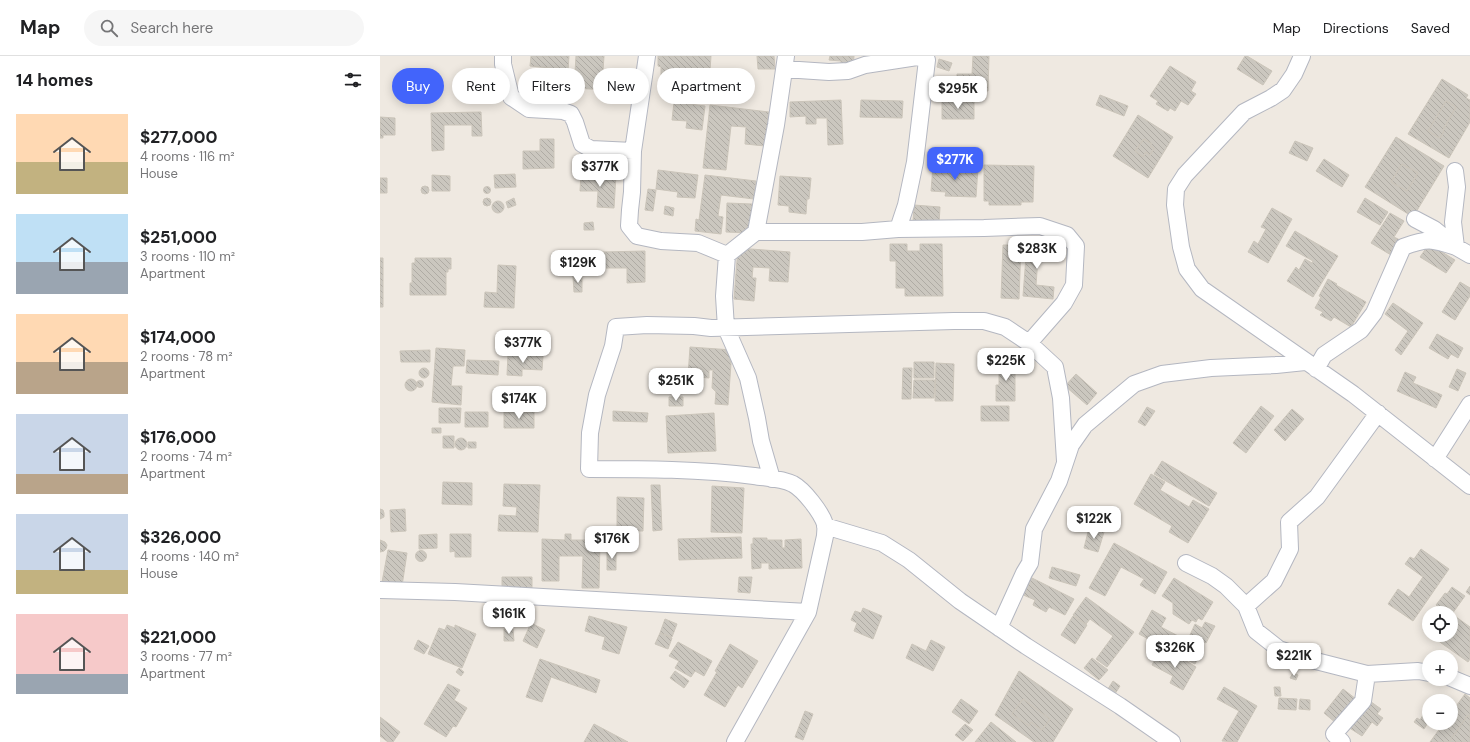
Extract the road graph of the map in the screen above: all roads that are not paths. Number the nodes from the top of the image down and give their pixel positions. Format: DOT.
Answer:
graph roads {
  1 [pos="503,56"];
  2 [pos="648,56"];
  3 [pos="1302,56"];
  4 [pos="785,62"];
  5 [pos="633,151"];
  6 [pos="1454,171"];
  7 [pos="1415,219"];
  8 [pos="898,229"];
  9 [pos="756,232"];
  10 [pos="1456,247"];
  11 [pos="727,255"];
  12 [pos="1470,255"];
  13 [pos="726,328"];
  14 [pos="1029,343"];
  15 [pos="1311,365"];
  16 [pos="1470,404"];
  17 [pos="1378,413"];
  18 [pos="1435,459"];
  19 [pos="1065,461"];
  20 [pos="772,479"];
  21 [pos="1470,486"];
  22 [pos="825,526"];
  23 [pos="1186,563"];
  24 [pos="380,590"];
  25 [pos="1246,606"];
  26 [pos="808,612"];
  27 [pos="999,628"];
  28 [pos="1422,672"];
  29 [pos="1366,674"];
  30 [pos="1458,681"];
  31 [pos="1470,686"];
  32 [pos="734,742"];
  33 [pos="1172,742"];
  34 [pos="1342,742"];
  1 -- 5 [label="street"];
  2 -- 5 [label="street"];
  3 -- 15 [label="street"];
  4 -- 8 [label="street"];
  4 -- 9 [label="street"];
  5 -- 11 [label="street"];
  6 -- 10 [label="street"];
  7 -- 10 [label="street"];
  8 -- 9 [label="street"];
  8 -- 14 [label="street"];
  9 -- 11 [label="street"];
  10 -- 12 [label="street"];
  10 -- 15 [label="street"];
  11 -- 13 [label="street"];
  13 -- 14 [label="street"];
  13 -- 20 [label="street"];
  13 -- 20 [label="street"];
  14 -- 19 [label="street"];
  15 -- 17 [label="street"];
  15 -- 19 [label="street"];
  16 -- 18 [label="street"];
  17 -- 18 [label="street"];
  17 -- 25 [label="street"];
  18 -- 21 [label="street"];
  19 -- 27 [label="street"];
  20 -- 22 [label="street"];
  22 -- 26 [label="street"];
  22 -- 27 [label="street"];
  23 -- 25 [label="street"];
  24 -- 26 [label="street"];
  25 -- 29 [label="street"];
  26 -- 32 [label="street"];
  27 -- 33 [label="street"];
  28 -- 29 [label="street"];
  29 -- 34 [label="street"];
  30 -- 31 [label="street"];
}
